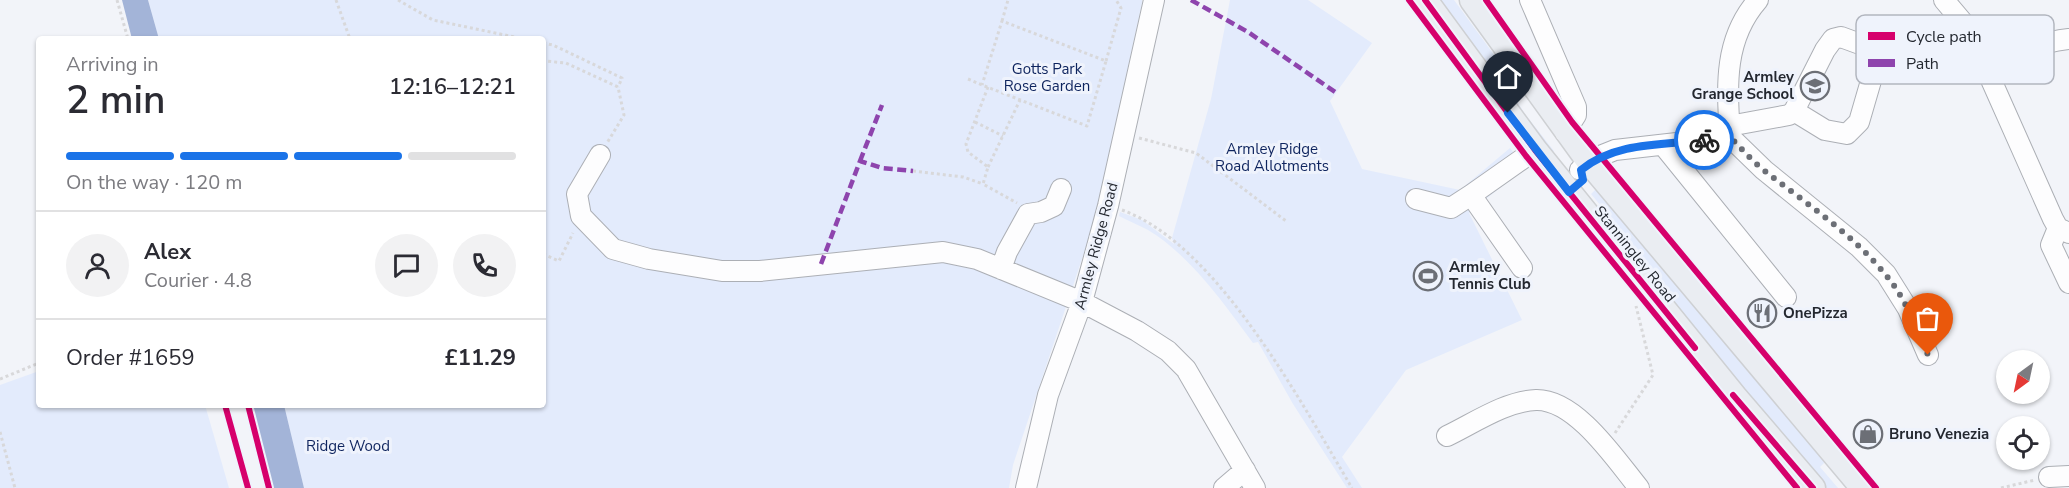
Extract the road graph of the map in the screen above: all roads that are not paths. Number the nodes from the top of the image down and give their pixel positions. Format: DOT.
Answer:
graph roads {
  1 [pos="1154,0"];
  2 [pos="1425,0"];
  3 [pos="1472,0"];
  4 [pos="1530,0"];
  5 [pos="1758,0"];
  6 [pos="1944,0"];
  7 [pos="1957,15"];
  8 [pos="2069,39"];
  9 [pos="2054,41"];
  10 [pos="1856,43"];
  11 [pos="1869,84"];
  12 [pos="1993,84"];
  13 [pos="1794,111"];
  14 [pos="1729,132"];
  15 [pos="1663,145"];
  16 [pos="1535,150"];
  17 [pos="600,155"];
  18 [pos="1576,164"];
  19 [pos="1061,189"];
  20 [pos="1471,195"];
  21 [pos="1416,199"];
  22 [pos="2063,230"];
  23 [pos="1522,268"];
  24 [pos="1001,269"];
  25 [pos="2069,283"];
  26 [pos="1786,297"];
  27 [pos="1082,302"];
  28 [pos="1928,355"];
  29 [pos="1447,436"];
  30 [pos="1245,470"];
  31 [pos="2069,476"];
  32 [pos="2049,477"];
  33 [pos="1026,488"];
  34 [pos="1224,488"];
  35 [pos="1255,488"];
  36 [pos="1639,488"];
  37 [pos="1813,488"];
  38 [pos="1863,488"];
  1 -- 27 [label="street, Armley Ridge Road"];
  2 -- 16 [label="main road, Stanningley Road"];
  3 -- 18 [label="main road, Stanningley Road"];
  4 -- 18 [label="street"];
  5 -- 14 [label="street"];
  6 -- 7 [label="street"];
  8 -- 9 [label="street"];
  10 -- 13 [label="street"];
  11 -- 13 [label="street"];
  12 -- 22 [label="street"];
  13 -- 14 [label="street"];
  14 -- 15 [label="street"];
  14 -- 28 [label="street"];
  15 -- 18 [label="street"];
  15 -- 26 [label="street"];
  16 -- 18 [label="main road, Stanningley Road"];
  16 -- 20 [label="street"];
  17 -- 24 [label="street"];
  18 -- 37 [label="main road, Stanningley Road"];
  18 -- 38 [label="main road, Stanningley Road"];
  19 -- 24 [label="street"];
  20 -- 21 [label="street"];
  20 -- 23 [label="street"];
  22 -- 25 [label="street"];
  24 -- 27 [label="street"];
  27 -- 30 [label="street"];
  27 -- 33 [label="street, Armley Ridge Road"];
  29 -- 36 [label="street"];
  30 -- 34 [label="street"];
  30 -- 35 [label="street"];
  31 -- 32 [label="street"];
}
